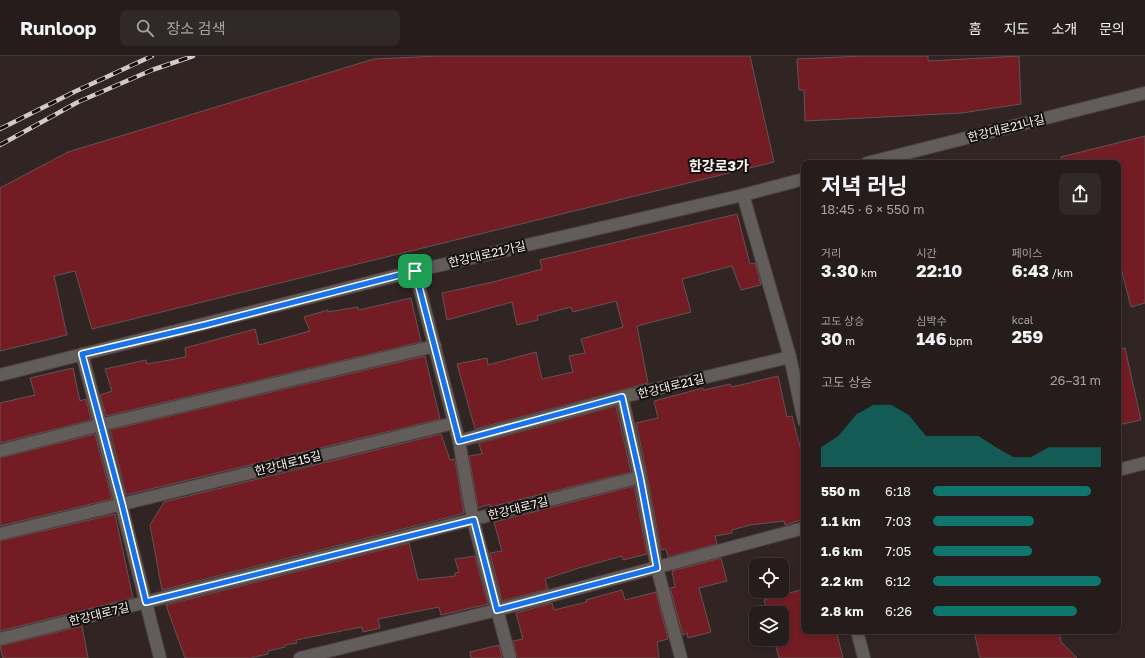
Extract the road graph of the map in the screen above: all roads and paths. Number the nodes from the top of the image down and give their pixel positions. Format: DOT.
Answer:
graph roads {
  1 [pos="1145,93"];
  2 [pos="879,160"];
  3 [pos="801,180"];
  4 [pos="743,195"];
  5 [pos="415,271"];
  6 [pos="435,346"];
  7 [pos="82,354"];
  8 [pos="790,357"];
  9 [pos="0,375"];
  10 [pos="622,397"];
  11 [pos="801,407"];
  12 [pos="454,423"];
  13 [pos="100,425"];
  14 [pos="459,441"];
  15 [pos="0,450"];
  16 [pos="1145,463"];
  17 [pos="1121,469"];
  18 [pos="640,477"];
  19 [pos="122,504"];
  20 [pos="474,520"];
  21 [pos="801,529"];
  22 [pos="0,534"];
  23 [pos="657,568"];
  24 [pos="146,602"];
  25 [pos="497,610"];
  26 [pos="858,634"];
  27 [pos="0,639"];
  28 [pos="160,658"];
  29 [pos="300,658"];
  30 [pos="510,658"];
  31 [pos="680,658"];
  32 [pos="864,658"];
  1 -- 2 [label="street, 한강대로21나길"];
  3 -- 4 [label="street"];
  4 -- 5 [label="street, 한강대로21가길"];
  4 -- 8 [label="street"];
  5 -- 6 [label="street"];
  5 -- 7 [label="street, 한강대로21가길"];
  6 -- 12 [label="street"];
  6 -- 13 [label="street"];
  7 -- 9 [label="street, 한강대로21가길"];
  7 -- 13 [label="street"];
  8 -- 10 [label="street, 한강대로21길"];
  8 -- 11 [label="street"];
  10 -- 14 [label="street, 한강대로21길"];
  10 -- 18 [label="street"];
  12 -- 14 [label="street"];
  12 -- 19 [label="street, 한강대로15길"];
  13 -- 15 [label="street"];
  13 -- 19 [label="street"];
  14 -- 20 [label="street"];
  16 -- 17 [label="street"];
  18 -- 20 [label="street, 한강대로7길"];
  18 -- 23 [label="street"];
  19 -- 22 [label="street"];
  19 -- 24 [label="street"];
  20 -- 24 [label="street, 한강대로7길"];
  20 -- 25 [label="street"];
  21 -- 23 [label="street"];
  23 -- 25 [label="street"];
  23 -- 31 [label="street"];
  24 -- 27 [label="street, 한강대로7길"];
  24 -- 28 [label="street"];
  25 -- 29 [label="street"];
  25 -- 30 [label="street"];
  26 -- 32 [label="street"];
}
